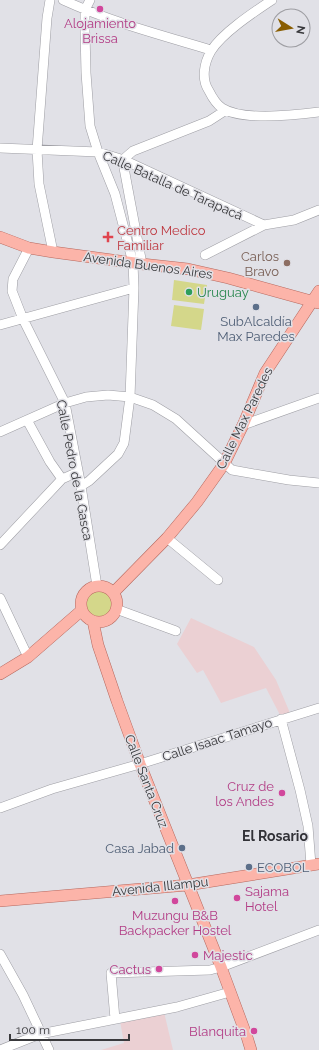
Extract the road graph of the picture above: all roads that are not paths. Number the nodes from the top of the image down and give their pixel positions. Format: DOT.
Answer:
graph roads {
  1 [pos="50,0"];
  2 [pos="63,0"];
  3 [pos="90,0"];
  4 [pos="272,0"];
  5 [pos="85,10"];
  6 [pos="211,50"];
  7 [pos="226,110"];
  8 [pos="319,112"];
  9 [pos="0,148"];
  10 [pos="37,150"];
  11 [pos="98,152"];
  12 [pos="124,160"];
  13 [pos="319,210"];
  14 [pos="264,225"];
  15 [pos="0,236"];
  16 [pos="29,248"];
  17 [pos="53,252"];
  18 [pos="205,255"];
  19 [pos="138,263"];
  20 [pos="134,288"];
  21 [pos="319,291"];
  22 [pos="315,302"];
  23 [pos="23,318"];
  24 [pos="0,325"];
  25 [pos="130,397"];
  26 [pos="319,398"];
  27 [pos="65,403"];
  28 [pos="28,420"];
  29 [pos="243,425"];
  30 [pos="0,432"];
  31 [pos="224,464"];
  32 [pos="78,472"];
  33 [pos="62,479"];
  34 [pos="319,483"];
  35 [pos="81,486"];
  36 [pos="168,538"];
  37 [pos="0,545"];
  38 [pos="218,580"];
  39 [pos="97,586"];
  40 [pos="113,593"];
  41 [pos="0,598"];
  42 [pos="116,609"];
  43 [pos="82,610"];
  44 [pos="93,621"];
  45 [pos="176,631"];
  46 [pos="28,657"];
  47 [pos="0,674"];
  48 [pos="319,708"];
  49 [pos="281,719"];
  50 [pos="140,764"];
  51 [pos="0,808"];
  52 [pos="315,864"];
  53 [pos="188,885"];
  54 [pos="0,901"];
  55 [pos="319,930"];
  56 [pos="0,954"];
  57 [pos="221,967"];
  58 [pos="230,992"];
  59 [pos="115,1019"];
  60 [pos="40,1034"];
  61 [pos="0,1050"];
  62 [pos="48,1050"];
  63 [pos="251,1050"];
  1 -- 10 [label="street"];
  2 -- 5 [label="street"];
  3 -- 5 [label="street"];
  4 -- 6 [label="street"];
  5 -- 6 [label="street"];
  5 -- 11 [label="street"];
  6 -- 7 [label="street"];
  7 -- 8 [label="street"];
  7 -- 12 [label="street"];
  9 -- 10 [label="street, Calle Batalla de Tarapacá"];
  10 -- 11 [label="street, Calle Batalla de Tarapacá"];
  10 -- 17 [label="street"];
  11 -- 12 [label="street, Calle Batalla de Tarapacá"];
  11 -- 19 [label="street"];
  12 -- 14 [label="street, Calle Batalla de Tarapacá"];
  12 -- 19 [label="street"];
  13 -- 14 [label="street"];
  14 -- 18 [label="street"];
  15 -- 16 [label="main road, Avenida Buenos Aires"];
  16 -- 17 [label="main road, Avenida Buenos Aires"];
  16 -- 23 [label="street, Calle Pedro de la Gasca"];
  17 -- 19 [label="main road, Avenida Buenos Aires"];
  19 -- 20 [label="street"];
  19 -- 22 [label="main road, Avenida Buenos Aires"];
  20 -- 23 [label="street"];
  20 -- 25 [label="street"];
  21 -- 22 [label="main road, Calle Max Paredes"];
  22 -- 29 [label="main road, Calle Max Paredes"];
  23 -- 24 [label="street"];
  23 -- 27 [label="street, Calle Pedro de la Gasca"];
  25 -- 27 [label="street"];
  25 -- 31 [label="street"];
  25 -- 35 [label="street"];
  26 -- 29 [label="street"];
  27 -- 28 [label="street"];
  27 -- 32 [label="street, Calle Pedro de la Gasca"];
  28 -- 30 [label="street"];
  28 -- 33 [label="street"];
  29 -- 31 [label="main road, Calle Max Paredes"];
  31 -- 34 [label="street"];
  31 -- 36 [label="main road, Calle Max Paredes"];
  32 -- 33 [label="street"];
  32 -- 35 [label="street, Calle Pedro de la Gasca"];
  33 -- 37 [label="street"];
  35 -- 39 [label="street, Calle Pedro de la Gasca"];
  36 -- 38 [label="street"];
  36 -- 40 [label="main road, Calle Max Paredes"];
  39 -- 40 [label="main road"];
  39 -- 43 [label="main road"];
  40 -- 42 [label="main road"];
  41 -- 46 [label="street"];
  42 -- 44 [label="main road"];
  42 -- 45 [label="street"];
  43 -- 44 [label="main road"];
  43 -- 46 [label="main road"];
  44 -- 50 [label="main road, Calle Santa Cruz"];
  46 -- 47 [label="main road"];
  48 -- 49 [label="street, Calle Isaac Tamayo"];
  49 -- 50 [label="street, Calle Isaac Tamayo"];
  49 -- 52 [label="street"];
  50 -- 51 [label="street, Calle Isaac Tamayo"];
  50 -- 53 [label="main road, Calle Santa Cruz"];
  52 -- 53 [label="main road, Avenida Illampu"];
  53 -- 54 [label="main road, Avenida Illampu"];
  53 -- 57 [label="main road, Calle Santa Cruz"];
  55 -- 57 [label="street"];
  56 -- 60 [label="street"];
  57 -- 58 [label="main road, Calle Santa Cruz"];
  57 -- 59 [label="street"];
  58 -- 59 [label="street"];
  58 -- 63 [label="main road, Calle Santa Cruz"];
  59 -- 60 [label="street"];
  60 -- 61 [label="street"];
  60 -- 62 [label="street"];
}
